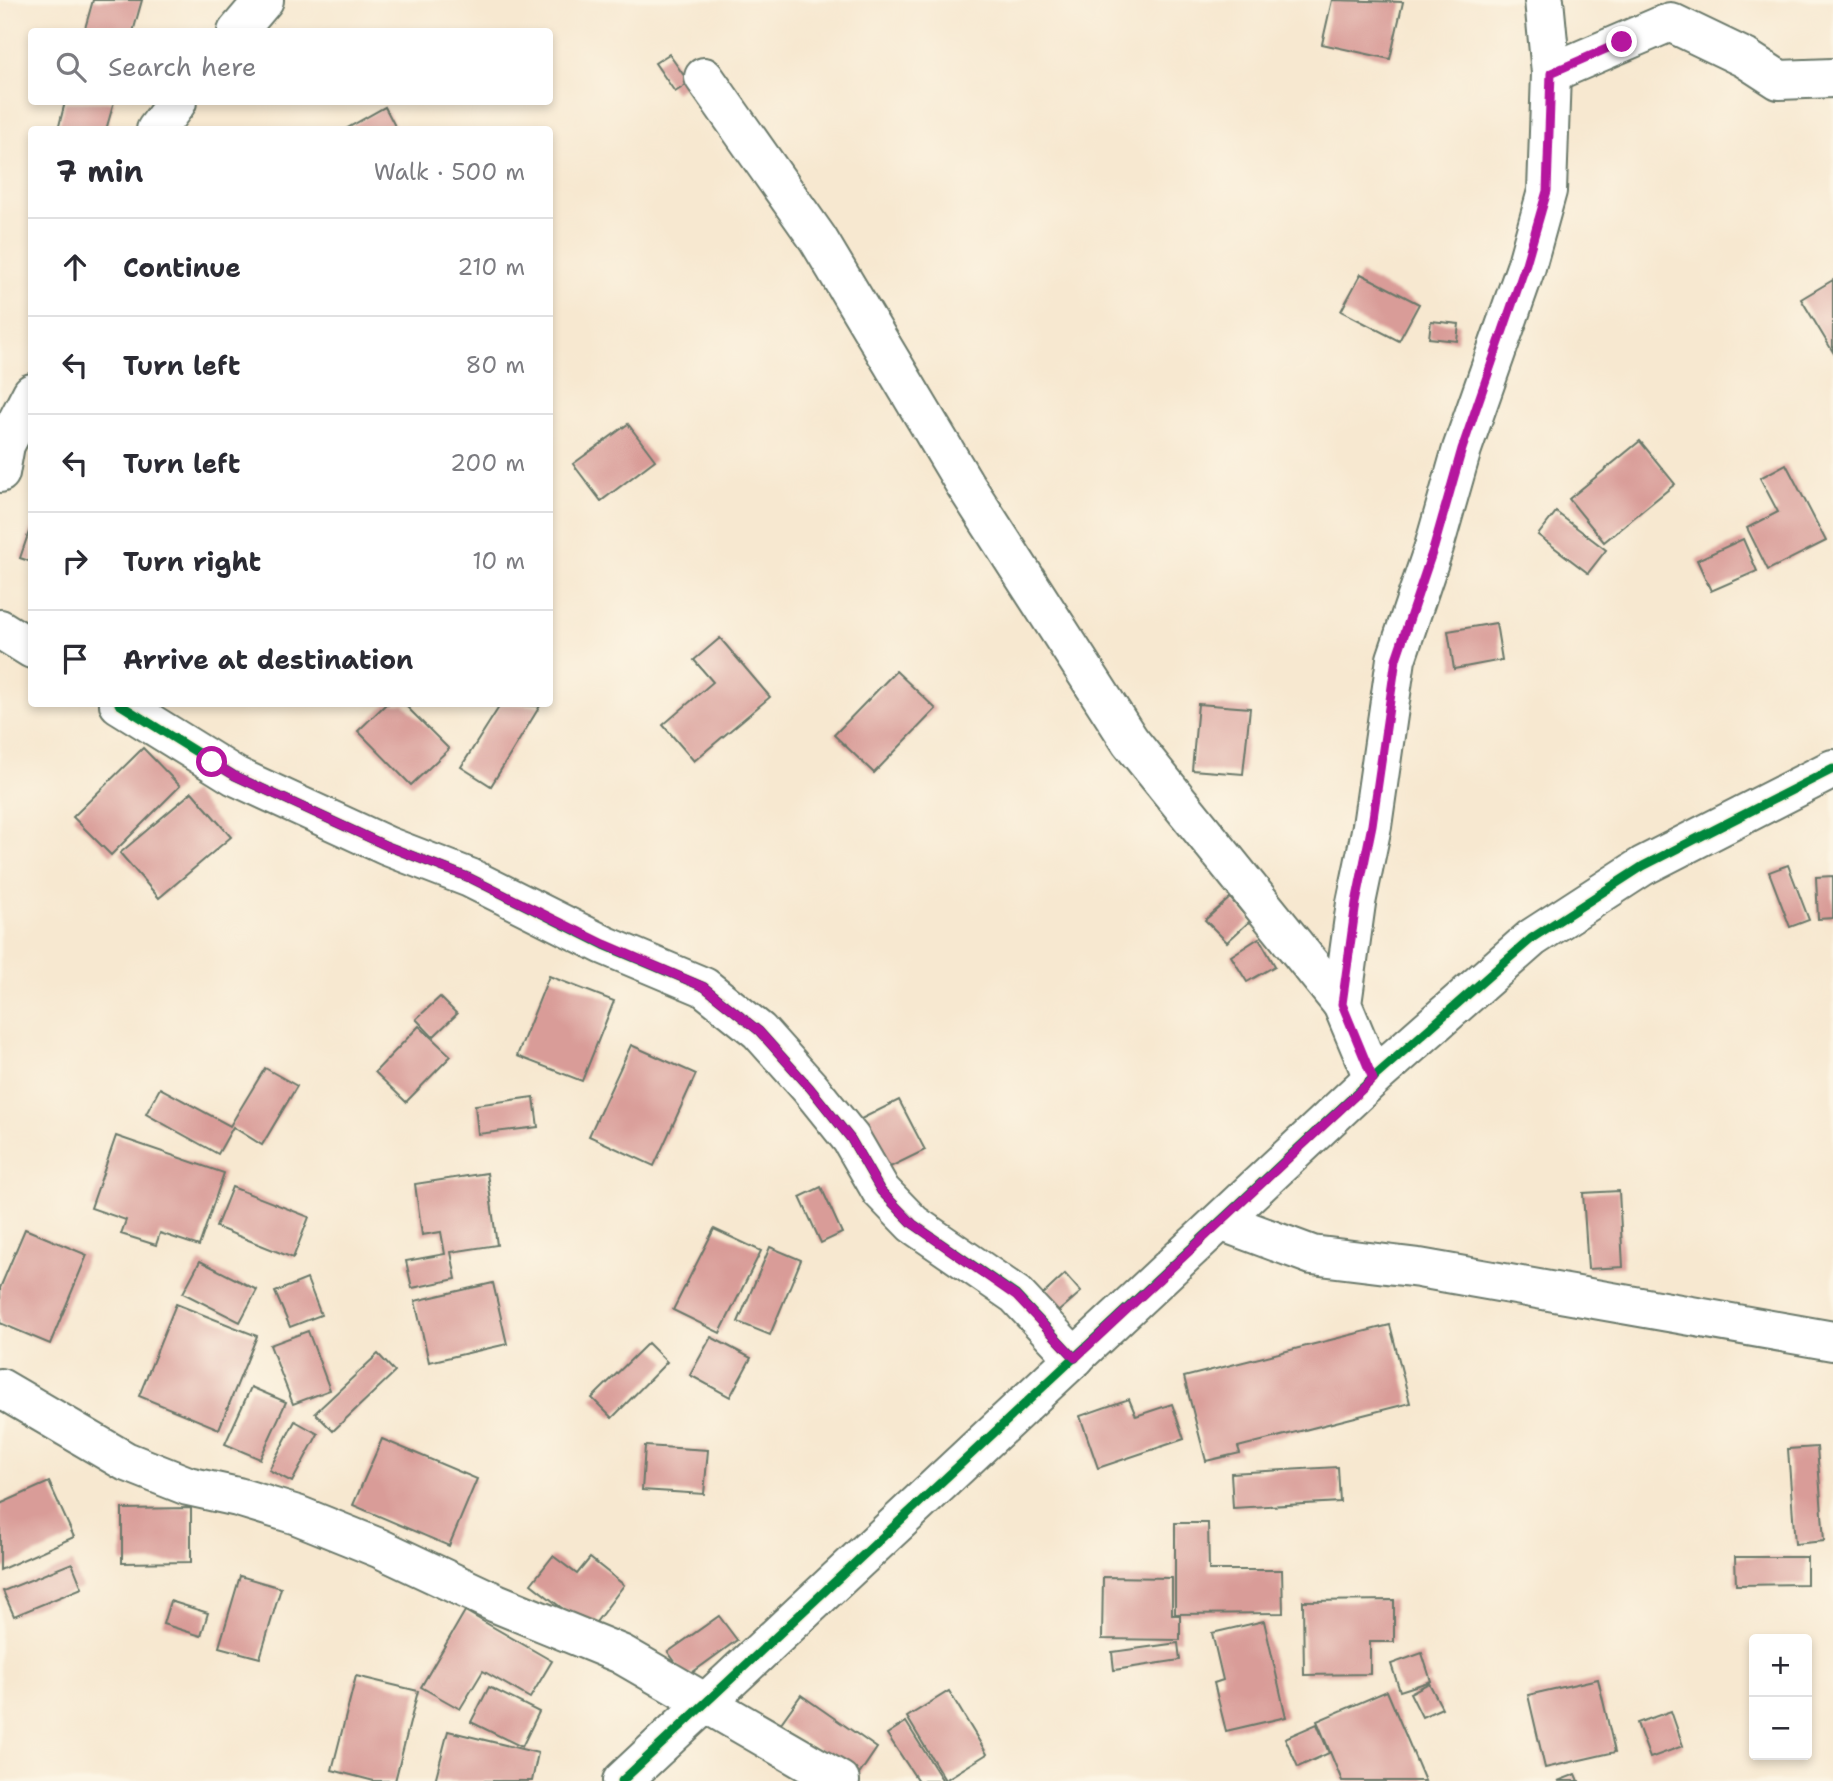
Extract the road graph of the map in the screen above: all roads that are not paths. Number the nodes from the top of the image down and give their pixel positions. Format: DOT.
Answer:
graph roads {
  1 [pos="264,0"];
  2 [pos="1544,0"];
  3 [pos="240,28"];
  4 [pos="1551,73"];
  5 [pos="704,77"];
  6 [pos="1833,78"];
  7 [pos="175,105"];
  8 [pos="159,126"];
  9 [pos="28,401"];
  10 [pos="0,473"];
  11 [pos="0,629"];
  12 [pos="28,646"];
  13 [pos="124,707"];
  14 [pos="1833,769"];
  15 [pos="1342,1004"];
  16 [pos="1373,1079"];
  17 [pos="1223,1222"];
  18 [pos="1833,1341"];
  19 [pos="1075,1358"];
  20 [pos="0,1388"];
  21 [pos="707,1702"];
  22 [pos="622,1781"];
  23 [pos="841,1781"];
  1 -- 3 [label="street"];
  2 -- 4 [label="street"];
  4 -- 6 [label="street"];
  4 -- 15 [label="street"];
  5 -- 15 [label="street"];
  7 -- 8 [label="street"];
  9 -- 10 [label="street"];
  11 -- 12 [label="street"];
  13 -- 19 [label="street"];
  14 -- 16 [label="street"];
  15 -- 16 [label="street"];
  16 -- 17 [label="street"];
  17 -- 18 [label="street"];
  17 -- 19 [label="street"];
  19 -- 21 [label="street"];
  20 -- 21 [label="street"];
  21 -- 22 [label="street"];
  21 -- 23 [label="street"];
}
